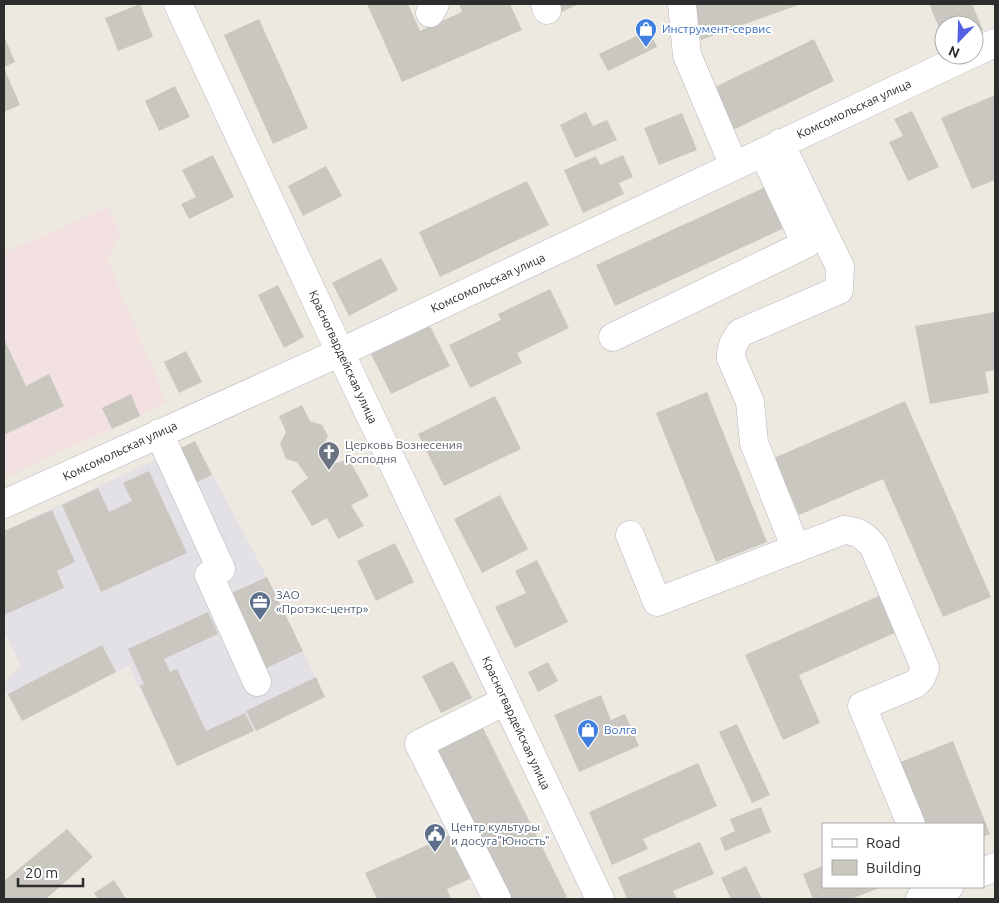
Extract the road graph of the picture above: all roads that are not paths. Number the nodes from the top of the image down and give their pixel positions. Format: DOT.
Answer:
graph roads {
  1 [pos="178,4"];
  2 [pos="682,4"];
  3 [pos="948,65"];
  4 [pos="772,148"];
  5 [pos="734,166"];
  6 [pos="613,337"];
  7 [pos="340,352"];
  8 [pos="159,433"];
  9 [pos="4,504"];
  10 [pos="630,535"];
  11 [pos="796,549"];
  12 [pos="257,682"];
  13 [pos="505,701"];
  14 [pos="911,823"];
  15 [pos="497,899"];
  16 [pos="600,899"];
  1 -- 7 [label="street, Красногвардейская улица"];
  2 -- 5 [label="street"];
  3 -- 4 [label="street, Комсомольская улица"];
  4 -- 5 [label="street, Комсомольская улица"];
  4 -- 6 [label="street"];
  4 -- 11 [label="street"];
  5 -- 7 [label="street, Комсомольская улица"];
  7 -- 8 [label="street, Комсомольская улица"];
  7 -- 13 [label="street, Красногвардейская улица"];
  8 -- 9 [label="street, Комсомольская улица"];
  8 -- 12 [label="street"];
  10 -- 11 [label="street"];
  11 -- 14 [label="street"];
  13 -- 15 [label="street"];
  13 -- 16 [label="street, Красногвардейская улица"];
}
